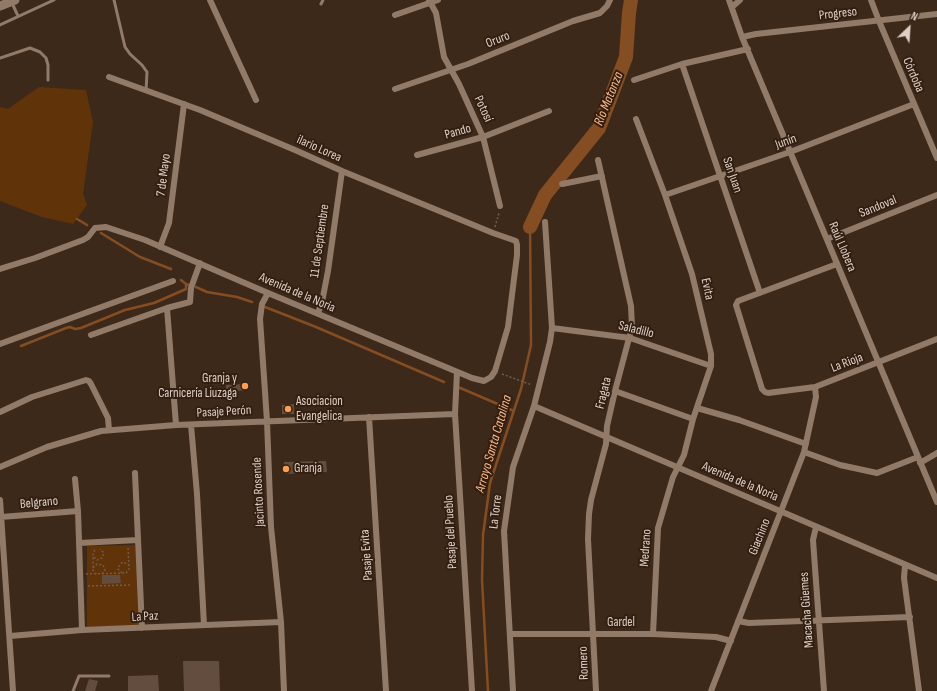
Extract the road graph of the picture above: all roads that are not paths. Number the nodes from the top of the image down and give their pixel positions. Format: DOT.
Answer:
graph roads {
  1 [pos="54,0"];
  2 [pos="114,0"];
  3 [pos="210,0"];
  4 [pos="323,0"];
  5 [pos="438,0"];
  6 [pos="610,0"];
  7 [pos="730,0"];
  8 [pos="740,0"];
  9 [pos="871,0"];
  10 [pos="13,1"];
  11 [pos="430,2"];
  12 [pos="321,4"];
  13 [pos="0,6"];
  14 [pos="732,7"];
  15 [pos="937,14"];
  16 [pos="395,15"];
  17 [pos="18,16"];
  18 [pos="879,21"];
  19 [pos="0,25"];
  20 [pos="742,37"];
  21 [pos="748,49"];
  22 [pos="0,58"];
  23 [pos="682,64"];
  24 [pos="451,70"];
  25 [pos="109,77"];
  26 [pos="48,80"];
  27 [pos="634,80"];
  28 [pos="395,89"];
  29 [pos="146,91"];
  30 [pos="256,100"];
  31 [pos="184,104"];
  32 [pos="914,104"];
  33 [pos="549,111"];
  34 [pos="636,119"];
  35 [pos="483,137"];
  36 [pos="934,145"];
  37 [pos="790,152"];
  38 [pos="417,155"];
  39 [pos="937,158"];
  40 [pos="598,160"];
  41 [pos="342,171"];
  42 [pos="602,176"];
  43 [pos="721,177"];
  44 [pos="562,184"];
  45 [pos="665,195"];
  46 [pos="937,195"];
  47 [pos="500,206"];
  48 [pos="545,222"];
  49 [pos="827,239"];
  50 [pos="160,247"];
  51 [pos="200,263"];
  52 [pos="837,264"];
  53 [pos="0,269"];
  54 [pos="173,281"];
  55 [pos="268,293"];
  56 [pos="760,293"];
  57 [pos="167,308"];
  58 [pos="318,313"];
  59 [pos="552,328"];
  60 [pos="91,334"];
  61 [pos="630,338"];
  62 [pos="937,339"];
  63 [pos="0,344"];
  64 [pos="878,362"];
  65 [pos="711,366"];
  66 [pos="457,372"];
  67 [pos="484,381"];
  68 [pos="815,387"];
  69 [pos="615,391"];
  70 [pos="534,406"];
  71 [pos="697,408"];
  72 [pos="0,412"];
  73 [pos="455,414"];
  74 [pos="369,417"];
  75 [pos="693,419"];
  76 [pos="267,421"];
  77 [pos="176,425"];
  78 [pos="192,425"];
  79 [pos="110,430"];
  80 [pos="607,437"];
  81 [pos="806,444"];
  82 [pos="804,452"];
  83 [pos="937,454"];
  84 [pos="919,460"];
  85 [pos="0,467"];
  86 [pos="678,467"];
  87 [pos="135,473"];
  88 [pos="75,479"];
  89 [pos="0,500"];
  90 [pos="937,502"];
  91 [pos="1,510"];
  92 [pos="78,510"];
  93 [pos="782,512"];
  94 [pos="2,517"];
  95 [pos="816,527"];
  96 [pos="138,540"];
  97 [pos="79,543"];
  98 [pos="905,565"];
  99 [pos="937,578"];
  100 [pos="910,617"];
  101 [pos="738,621"];
  102 [pos="281,622"];
  103 [pos="818,622"];
  104 [pos="204,625"];
  105 [pos="142,628"];
  106 [pos="82,630"];
  107 [pos="510,634"];
  108 [pos="594,634"];
  109 [pos="653,634"];
  110 [pos="10,636"];
  111 [pos="731,641"];
  112 [pos="110,676"];
  113 [pos="13,691"];
  114 [pos="73,691"];
  115 [pos="284,691"];
  116 [pos="386,691"];
  117 [pos="472,691"];
  118 [pos="513,691"];
  119 [pos="596,691"];
  120 [pos="711,691"];
  121 [pos="824,691"];
  122 [pos="919,691"];
  1 -- 17 [label="lane"];
  2 -- 29 [label="lane"];
  3 -- 30 [label="street"];
  4 -- 12 [label="lane"];
  5 -- 11 [label="street"];
  6 -- 24 [label="street, Oruro"];
  7 -- 14 [label="street, Raúl Llobera"];
  8 -- 14 [label="street"];
  9 -- 18 [label="street, Córdoba"];
  10 -- 13 [label="main road"];
  10 -- 17 [label="lane"];
  11 -- 16 [label="street"];
  11 -- 24 [label="street, Potosí"];
  14 -- 20 [label="street, Raúl Llobera"];
  15 -- 18 [label="street, Progreso"];
  17 -- 19 [label="lane"];
  18 -- 20 [label="street, Progreso"];
  18 -- 32 [label="street, Córdoba"];
  20 -- 21 [label="street, Raúl Llobera"];
  21 -- 23 [label="street"];
  21 -- 37 [label="street, Raúl Llobera"];
  22 -- 26 [label="lane"];
  23 -- 27 [label="street"];
  23 -- 43 [label="street, San Juan"];
  24 -- 28 [label="street, Oruro"];
  24 -- 35 [label="street, Potosí"];
  25 -- 29 [label="street, ilario Lorea"];
  29 -- 31 [label="street, ilario Lorea"];
  31 -- 41 [label="street, ilario Lorea"];
  31 -- 50 [label="street, 7 de Mayo"];
  32 -- 36 [label="street, Córdoba"];
  32 -- 37 [label="street, Junín"];
  33 -- 35 [label="street, Pando"];
  34 -- 45 [label="street, Evita"];
  35 -- 38 [label="street, Pando"];
  35 -- 47 [label="street, Potosí"];
  36 -- 39 [label="street, Córdoba"];
  37 -- 43 [label="street, Junín"];
  37 -- 49 [label="street, Raúl Llobera"];
  40 -- 42 [label="street, Fragata"];
  41 -- 58 [label="street, 11 de Septiembre"];
  41 -- 67 [label="street, ilario Lorea"];
  42 -- 44 [label="street"];
  42 -- 61 [label="street, Fragata"];
  43 -- 45 [label="street, Junín"];
  43 -- 56 [label="street, San Juan"];
  45 -- 65 [label="street, Evita"];
  46 -- 49 [label="street, Sandoval"];
  48 -- 59 [label="street, La Torre"];
  49 -- 52 [label="street, Raúl Llobera"];
  50 -- 51 [label="street, Avenida de la Noria"];
  50 -- 53 [label="street, Avenida de la Noria"];
  51 -- 55 [label="street, Avenida de la Noria"];
  51 -- 57 [label="street"];
  52 -- 56 [label="street"];
  52 -- 64 [label="street, Raúl Llobera"];
  54 -- 63 [label="street"];
  55 -- 58 [label="street, Avenida de la Noria"];
  55 -- 76 [label="street, Jacinto Rosende"];
  56 -- 68 [label="street, La Rioja"];
  57 -- 60 [label="street"];
  57 -- 77 [label="street"];
  58 -- 66 [label="street, Avenida de la Noria"];
  59 -- 61 [label="street, Saladillo"];
  59 -- 70 [label="street, La Torre"];
  61 -- 65 [label="street, Saladillo"];
  61 -- 69 [label="street, Fragata"];
  62 -- 64 [label="street, La Rioja"];
  64 -- 68 [label="street, La Rioja"];
  64 -- 84 [label="street, Raúl Llobera"];
  65 -- 71 [label="street, Evita"];
  66 -- 67 [label="street, Avenida de la Noria"];
  66 -- 73 [label="street, Pasaje del Pueblo"];
  68 -- 81 [label="street, Giachino"];
  69 -- 75 [label="street"];
  69 -- 80 [label="street, Fragata"];
  70 -- 80 [label="street, Avenida de la Noria"];
  70 -- 107 [label="street, La Torre"];
  71 -- 75 [label="street, Evita"];
  71 -- 81 [label="street"];
  72 -- 79 [label="street"];
  73 -- 74 [label="street, Pasaje Perón"];
  73 -- 117 [label="street, Pasaje del Pueblo"];
  74 -- 76 [label="street, Pasaje Perón"];
  74 -- 116 [label="street, Pasaje Evita"];
  75 -- 86 [label="street, Evita"];
  76 -- 78 [label="street, Pasaje Perón"];
  76 -- 102 [label="street, Jacinto Rosende"];
  77 -- 78 [label="street, Pasaje Perón"];
  77 -- 79 [label="street, Pasaje Perón"];
  78 -- 104 [label="street"];
  79 -- 85 [label="street, Pasaje Perón"];
  80 -- 86 [label="street, Avenida de la Noria"];
  80 -- 108 [label="street, Fragata"];
  81 -- 82 [label="street, Giachino"];
  82 -- 84 [label="street"];
  82 -- 93 [label="street, Giachino"];
  83 -- 84 [label="street"];
  84 -- 90 [label="street, Raúl Llobera"];
  86 -- 93 [label="street, Avenida de la Noria"];
  86 -- 109 [label="street, Medrano"];
  87 -- 96 [label="street"];
  88 -- 92 [label="street"];
  89 -- 91 [label="street"];
  91 -- 94 [label="street"];
  92 -- 94 [label="street, Belgrano"];
  92 -- 97 [label="street"];
  93 -- 95 [label="street, Avenida de la Noria"];
  93 -- 101 [label="street, Giachino"];
  94 -- 110 [label="street"];
  95 -- 98 [label="street, Avenida de la Noria"];
  95 -- 103 [label="street, Macacha Güemes"];
  96 -- 97 [label="street"];
  96 -- 105 [label="street"];
  97 -- 106 [label="street"];
  98 -- 99 [label="street, Avenida de la Noria"];
  98 -- 100 [label="street"];
  100 -- 103 [label="street"];
  100 -- 122 [label="street"];
  101 -- 103 [label="street"];
  101 -- 111 [label="street, Giachino"];
  102 -- 104 [label="street, La Paz"];
  102 -- 115 [label="street, Jacinto Rosende"];
  103 -- 121 [label="street, Macacha Güemes"];
  104 -- 105 [label="street, La Paz"];
  105 -- 106 [label="street, La Paz"];
  106 -- 110 [label="street, La Paz"];
  107 -- 108 [label="street, Gardel"];
  107 -- 118 [label="street, La Torre"];
  108 -- 109 [label="street, Gardel"];
  108 -- 119 [label="street, Romero"];
  109 -- 111 [label="street, Gardel"];
  110 -- 113 [label="street"];
  111 -- 120 [label="street, Giachino"];
  112 -- 114 [label="lane"];
}
